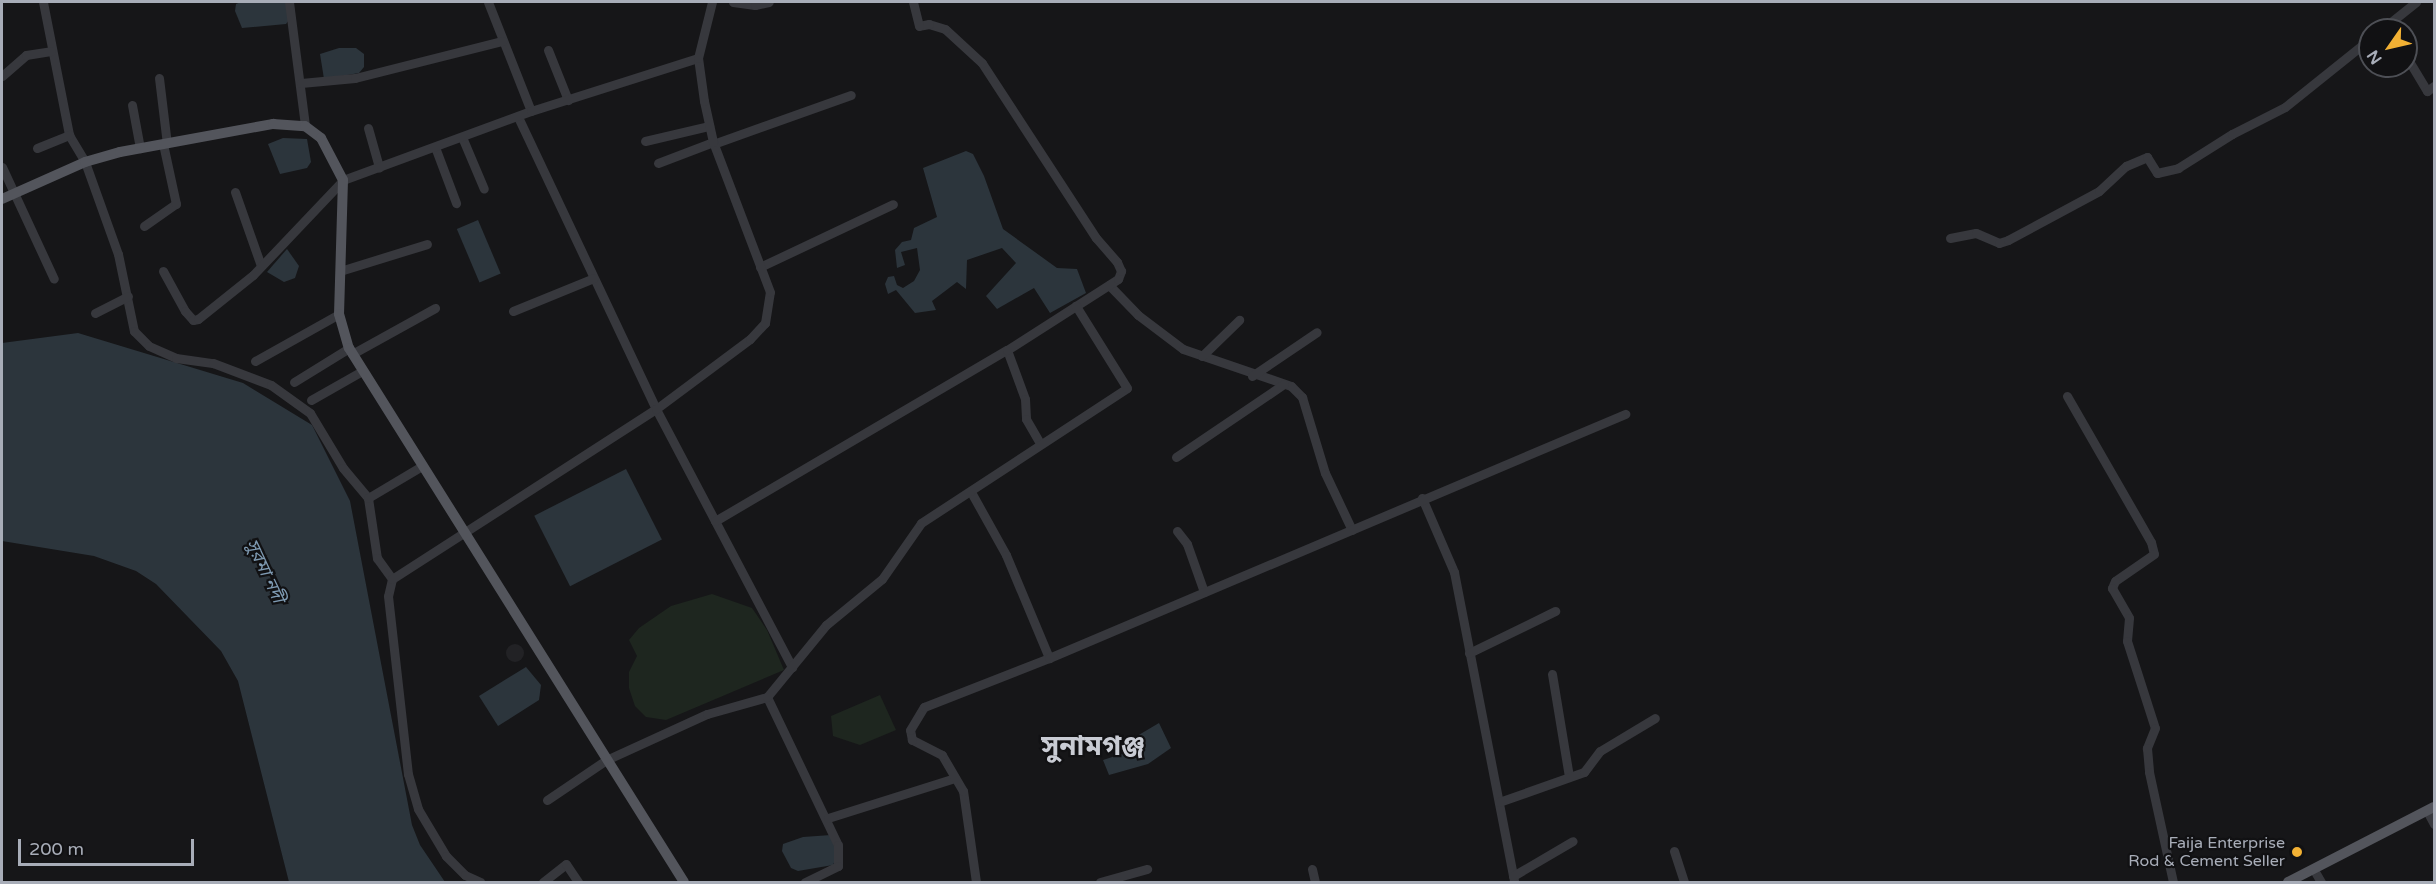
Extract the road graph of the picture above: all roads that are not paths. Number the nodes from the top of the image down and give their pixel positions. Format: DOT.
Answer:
graph roads {
  1 [pos="44,2"];
  2 [pos="289,2"];
  3 [pos="488,2"];
  4 [pos="712,2"];
  5 [pos="733,2"];
  6 [pos="769,2"];
  7 [pos="913,2"];
  8 [pos="2416,2"];
  9 [pos="2397,18"];
  10 [pos="502,41"];
  11 [pos="2358,48"];
  12 [pos="548,50"];
  13 [pos="51,51"];
  14 [pos="698,58"];
  15 [pos="2,76"];
  16 [pos="2418,76"];
  17 [pos="159,78"];
  18 [pos="301,83"];
  19 [pos="2434,86"];
  20 [pos="851,95"];
  21 [pos="568,99"];
  22 [pos="132,105"];
  23 [pos="531,111"];
  24 [pos="518,117"];
  25 [pos="305,126"];
  26 [pos="709,126"];
  27 [pos="368,128"];
  28 [pos="69,135"];
  29 [pos="462,137"];
  30 [pos="645,141"];
  31 [pos="715,143"];
  32 [pos="165,144"];
  33 [pos="435,147"];
  34 [pos="37,148"];
  35 [pos="141,148"];
  36 [pos="85,162"];
  37 [pos="657,163"];
  38 [pos="2,167"];
  39 [pos="379,167"];
  40 [pos="343,180"];
  41 [pos="484,189"];
  42 [pos="235,192"];
  43 [pos="14,194"];
  44 [pos="2,199"];
  45 [pos="456,202"];
  46 [pos="893,204"];
  47 [pos="144,226"];
  48 [pos="1950,238"];
  49 [pos="427,244"];
  50 [pos="261,266"];
  51 [pos="760,267"];
  52 [pos="163,271"];
  53 [pos="340,271"];
  54 [pos="594,278"];
  55 [pos="54,279"];
  56 [pos="1109,285"];
  57 [pos="128,296"];
  58 [pos="1076,306"];
  59 [pos="435,308"];
  60 [pos="513,311"];
  61 [pos="95,313"];
  62 [pos="339,314"];
  63 [pos="1239,320"];
  64 [pos="1317,332"];
  65 [pos="1007,350"];
  66 [pos="351,351"];
  67 [pos="1202,356"];
  68 [pos="255,361"];
  69 [pos="362,371"];
  70 [pos="1252,376"];
  71 [pos="294,382"];
  72 [pos="1284,384"];
  73 [pos="2067,396"];
  74 [pos="311,400"];
  75 [pos="656,410"];
  76 [pos="1625,414"];
  77 [pos="1040,443"];
  78 [pos="1176,457"];
  79 [pos="420,467"];
  80 [pos="971,492"];
  81 [pos="368,498"];
  82 [pos="1422,498"];
  83 [pos="715,521"];
  84 [pos="1352,530"];
  85 [pos="1178,531"];
  86 [pos="463,534"];
  87 [pos="392,579"];
  88 [pos="1204,592"];
  89 [pos="1555,611"];
  90 [pos="1469,653"];
  91 [pos="1049,658"];
  92 [pos="792,667"];
  93 [pos="1552,674"];
  94 [pos="767,697"];
  95 [pos="1655,718"];
  96 [pos="606,760"];
  97 [pos="1569,777"];
  98 [pos="955,778"];
  99 [pos="547,800"];
  100 [pos="1499,802"];
  101 [pos="2431,809"];
  102 [pos="828,818"];
  103 [pos="2434,824"];
  104 [pos="1573,841"];
  105 [pos="1674,851"];
  106 [pos="1147,869"];
  107 [pos="1312,869"];
  108 [pos="2314,870"];
  109 [pos="1514,879"];
  110 [pos="480,882"];
  111 [pos="543,882"];
  112 [pos="578,882"];
  113 [pos="684,882"];
  114 [pos="805,882"];
  115 [pos="976,882"];
  116 [pos="1100,882"];
  117 [pos="1315,882"];
  118 [pos="1684,882"];
  119 [pos="2173,882"];
  120 [pos="2288,882"];
  121 [pos="2320,882"];
  1 -- 13 [label="street"];
  2 -- 18 [label="street"];
  3 -- 10 [label="street"];
  4 -- 14 [label="street"];
  5 -- 6 [label="street"];
  7 -- 56 [label="street"];
  8 -- 9 [label="street"];
  10 -- 18 [label="street"];
  10 -- 23 [label="street"];
  11 -- 48 [label="street"];
  12 -- 21 [label="street"];
  13 -- 15 [label="street"];
  13 -- 28 [label="street"];
  14 -- 21 [label="street"];
  14 -- 26 [label="street"];
  16 -- 19 [label="street"];
  17 -- 32 [label="street"];
  18 -- 25 [label="street"];
  20 -- 31 [label="street"];
  21 -- 23 [label="street"];
  22 -- 35 [label="street"];
  23 -- 24 [label="street"];
  24 -- 29 [label="street"];
  24 -- 54 [label="street"];
  25 -- 32 [label="main road"];
  25 -- 40 [label="main road"];
  26 -- 30 [label="street"];
  26 -- 31 [label="street"];
  27 -- 39 [label="street"];
  28 -- 34 [label="street"];
  28 -- 36 [label="street"];
  29 -- 33 [label="street"];
  29 -- 41 [label="street"];
  31 -- 37 [label="street"];
  31 -- 51 [label="street"];
  32 -- 35 [label="main road"];
  32 -- 47 [label="street"];
  33 -- 39 [label="street"];
  33 -- 45 [label="street"];
  35 -- 36 [label="main road"];
  36 -- 43 [label="main road"];
  36 -- 57 [label="street"];
  38 -- 43 [label="street"];
  39 -- 40 [label="street"];
  40 -- 50 [label="street"];
  40 -- 53 [label="main road"];
  42 -- 50 [label="street"];
  43 -- 44 [label="main road"];
  43 -- 55 [label="street"];
  46 -- 51 [label="street"];
  49 -- 53 [label="street"];
  50 -- 52 [label="street"];
  51 -- 75 [label="street"];
  53 -- 62 [label="main road"];
  54 -- 60 [label="street"];
  54 -- 75 [label="street"];
  56 -- 58 [label="street"];
  56 -- 67 [label="street"];
  57 -- 61 [label="street"];
  57 -- 81 [label="street"];
  58 -- 65 [label="street"];
  58 -- 77 [label="street"];
  59 -- 66 [label="street"];
  62 -- 66 [label="main road"];
  62 -- 68 [label="street"];
  63 -- 67 [label="street"];
  64 -- 70 [label="street"];
  65 -- 77 [label="street"];
  65 -- 83 [label="street"];
  66 -- 69 [label="main road"];
  66 -- 71 [label="street"];
  67 -- 70 [label="street"];
  69 -- 74 [label="street"];
  69 -- 79 [label="main road"];
  70 -- 72 [label="street"];
  72 -- 78 [label="street"];
  72 -- 84 [label="street"];
  73 -- 119 [label="street"];
  75 -- 83 [label="street"];
  75 -- 86 [label="street"];
  76 -- 82 [label="street"];
  77 -- 80 [label="street"];
  79 -- 81 [label="street"];
  79 -- 86 [label="main road"];
  80 -- 91 [label="street"];
  80 -- 92 [label="street"];
  81 -- 87 [label="street"];
  82 -- 84 [label="street"];
  82 -- 90 [label="street"];
  83 -- 92 [label="street"];
  84 -- 88 [label="street"];
  85 -- 88 [label="street"];
  86 -- 87 [label="street"];
  86 -- 96 [label="main road"];
  87 -- 110 [label="street"];
  88 -- 91 [label="street"];
  89 -- 90 [label="street"];
  90 -- 100 [label="street"];
  91 -- 98 [label="street"];
  92 -- 94 [label="street"];
  93 -- 97 [label="street"];
  94 -- 96 [label="street"];
  94 -- 102 [label="street"];
  95 -- 97 [label="street"];
  96 -- 99 [label="street"];
  96 -- 113 [label="main road"];
  97 -- 100 [label="street"];
  98 -- 102 [label="street"];
  98 -- 115 [label="street"];
  100 -- 109 [label="street"];
  101 -- 103 [label="street"];
  101 -- 108 [label="main road"];
  102 -- 114 [label="street"];
  104 -- 109 [label="street"];
  105 -- 118 [label="street"];
  106 -- 116 [label="street"];
  107 -- 117 [label="street"];
  108 -- 120 [label="main road"];
  108 -- 121 [label="street"];
  111 -- 112 [label="street"];
}
